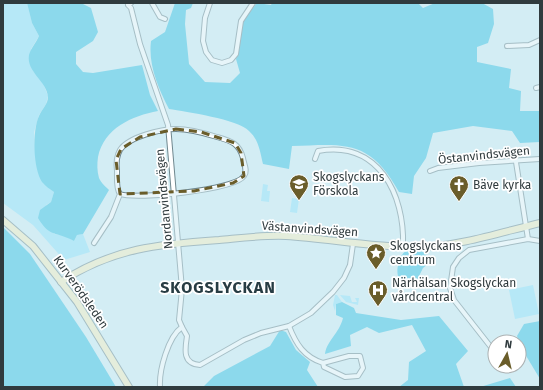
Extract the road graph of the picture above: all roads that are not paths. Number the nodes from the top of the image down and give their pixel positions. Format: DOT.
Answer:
graph roads {
  1 [pos="152,3"];
  2 [pos="210,3"];
  3 [pos="253,3"];
  4 [pos="130,5"];
  5 [pos="165,20"];
  6 [pos="540,40"];
  7 [pos="507,46"];
  8 [pos="168,130"];
  9 [pos="315,159"];
  10 [pos="540,159"];
  11 [pos="516,162"];
  12 [pos="430,171"];
  13 [pos="174,193"];
  14 [pos="120,194"];
  15 [pos="3,220"];
  16 [pos="540,223"];
  17 [pos="525,227"];
  18 [pos="528,239"];
  19 [pos="540,241"];
  20 [pos="94,243"];
  21 [pos="178,243"];
  22 [pos="353,244"];
  23 [pos="403,246"];
  24 [pos="61,282"];
  25 [pos="289,326"];
  26 [pos="182,327"];
  27 [pos="487,342"];
  28 [pos="323,363"];
  29 [pos="129,387"];
  30 [pos="160,387"];
  1 -- 5 [label="street"];
  2 -- 3 [label="street"];
  4 -- 8 [label="street, Nordanvindsvägen"];
  6 -- 7 [label="street"];
  8 -- 13 [label="street, Nordanvindsvägen"];
  8 -- 13 [label="street"];
  8 -- 14 [label="street"];
  9 -- 23 [label="street"];
  10 -- 11 [label="street, Östanvindsvägen"];
  11 -- 12 [label="street, Östanvindsvägen"];
  11 -- 17 [label="street"];
  13 -- 14 [label="street"];
  13 -- 21 [label="street, Nordanvindsvägen"];
  14 -- 20 [label="street"];
  15 -- 24 [label="street, Kurverödsleden"];
  16 -- 17 [label="street, Västanvindsvägen"];
  17 -- 18 [label="street"];
  17 -- 23 [label="street, Västanvindsvägen"];
  18 -- 19 [label="street"];
  18 -- 27 [label="street"];
  21 -- 22 [label="street, Västanvindsvägen"];
  21 -- 24 [label="street, Västanvindsvägen"];
  21 -- 26 [label="street, Nordanvindsvägen"];
  22 -- 23 [label="street, Västanvindsvägen"];
  22 -- 25 [label="street"];
  24 -- 29 [label="street, Kurverödsleden"];
  25 -- 26 [label="street, Nordanvindsvägen"];
  25 -- 28 [label="street"];
  26 -- 30 [label="street"];
  28 -- 28 [label="street"];
}
